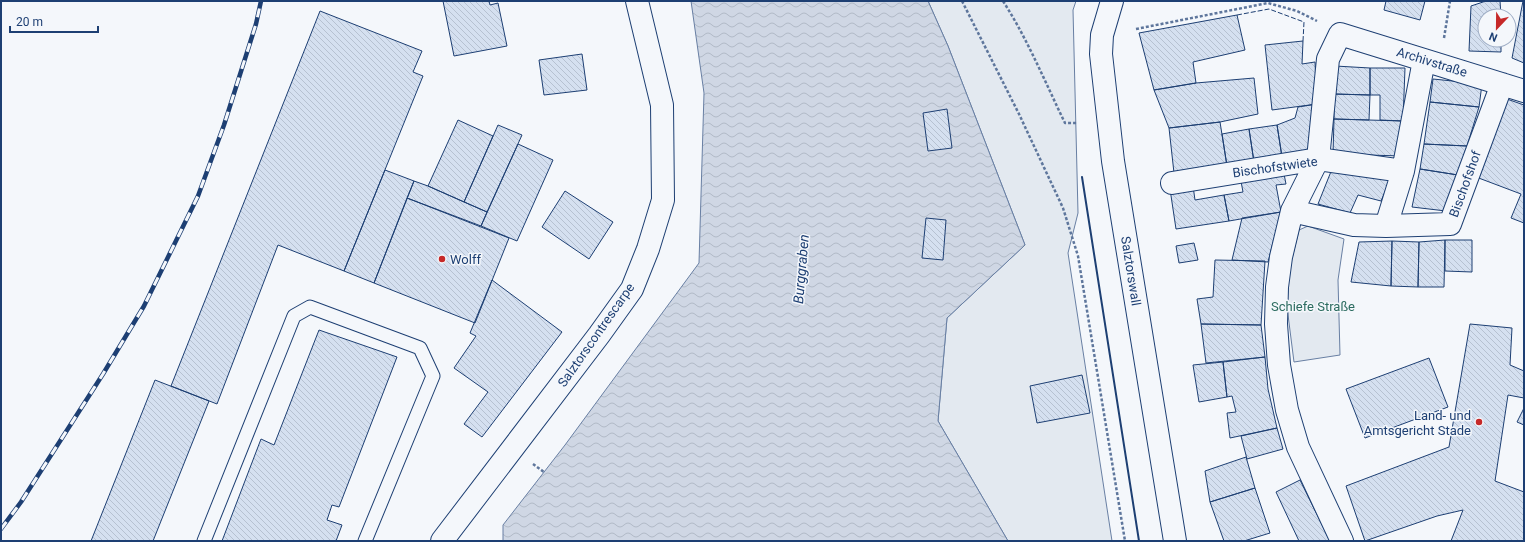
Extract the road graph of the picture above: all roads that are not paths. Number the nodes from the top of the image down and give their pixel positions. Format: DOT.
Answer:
graph roads {
  1 [pos="637,1"];
  2 [pos="1112,1"];
  3 [pos="1432,62"];
  4 [pos="1502,84"];
  5 [pos="1524,91"];
  6 [pos="1318,158"];
  7 [pos="1403,171"];
  8 [pos="1172,183"];
  9 [pos="1292,211"];
  10 [pos="1386,226"];
  11 [pos="204,541"];
  12 [pos="365,541"];
  13 [pos="442,541"];
  14 [pos="1175,541"];
  15 [pos="1342,541"];
  1 -- 13 [label="street, Salztorscontrescarpe"];
  2 -- 14 [label="street, Salztorswall"];
  3 -- 4 [label="street, Archivstraße"];
  3 -- 6 [label="street, Archivstraße"];
  3 -- 7 [label="street"];
  4 -- 5 [label="street, Archivstraße"];
  4 -- 10 [label="street, Bischofshof"];
  6 -- 7 [label="street, Bischofstwiete"];
  6 -- 8 [label="street, Bischofstwiete"];
  6 -- 9 [label="street"];
  7 -- 10 [label="street"];
  9 -- 10 [label="street, Bischofshof"];
  9 -- 15 [label="street"];
  11 -- 12 [label="lane"];
}
